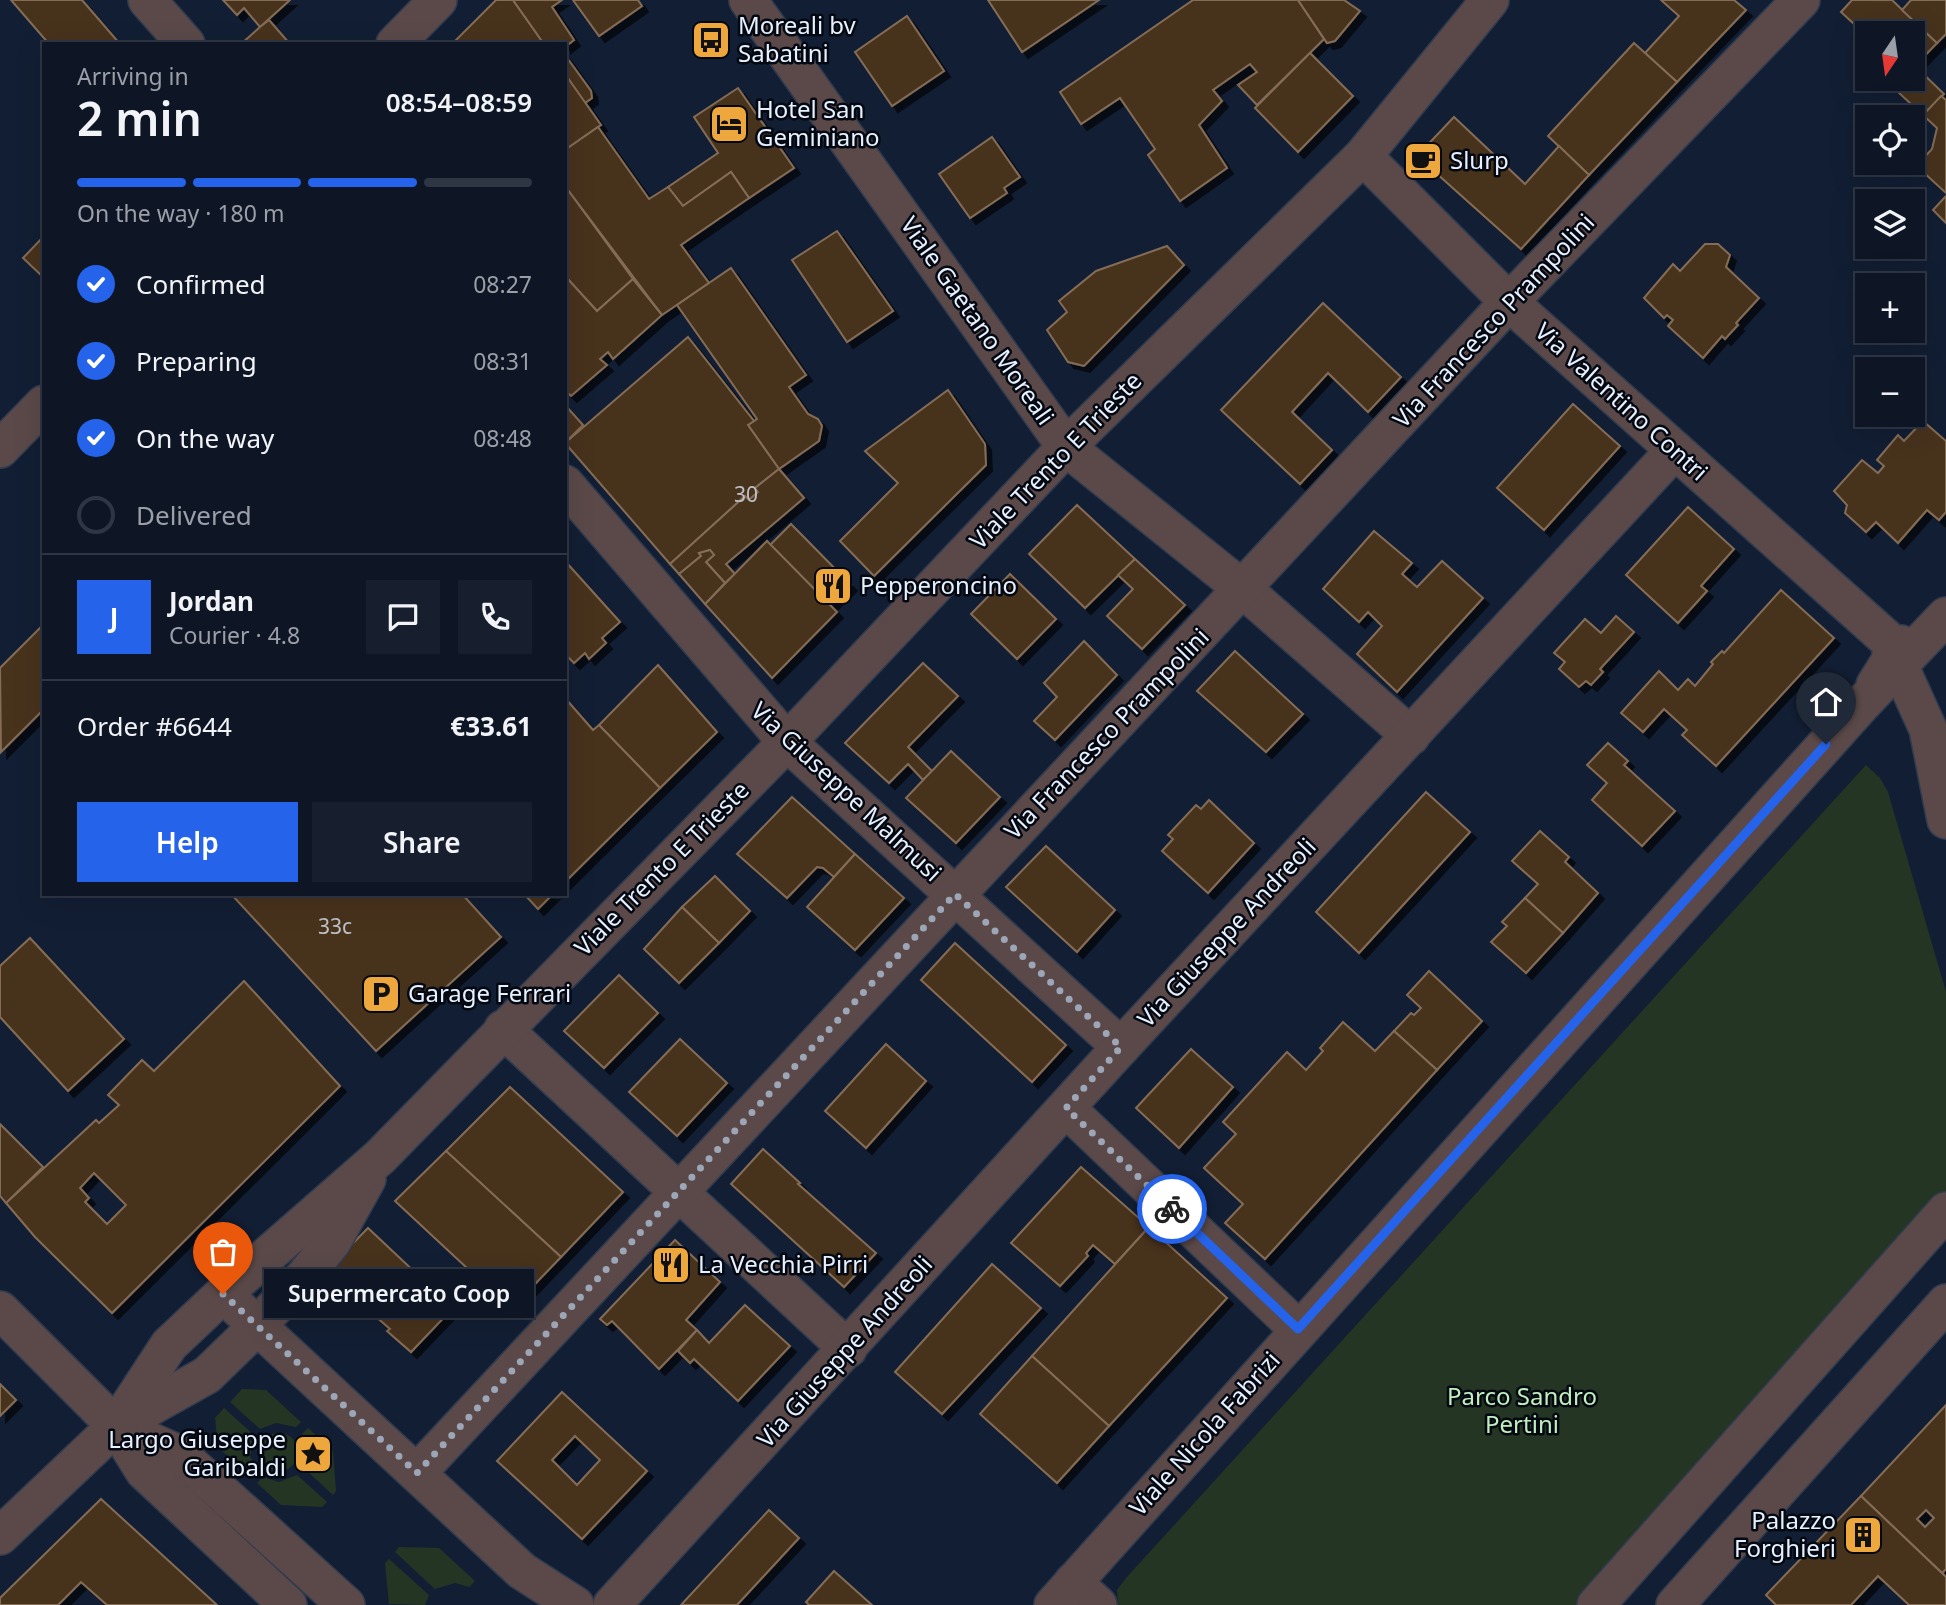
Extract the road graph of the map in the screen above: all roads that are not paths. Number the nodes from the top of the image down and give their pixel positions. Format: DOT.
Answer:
graph roads {
  1 [pos="147,0"];
  2 [pos="438,0"];
  3 [pos="748,0"];
  4 [pos="1490,0"];
  5 [pos="1801,0"];
  6 [pos="184,42"];
  7 [pos="397,42"];
  8 [pos="1363,156"];
  9 [pos="1509,302"];
  10 [pos="42,406"];
  11 [pos="1066,447"];
  12 [pos="0,449"];
  13 [pos="1675,450"];
  14 [pos="567,486"];
  15 [pos="1244,590"];
  16 [pos="1946,593"];
  17 [pos="1946,616"];
  18 [pos="1888,674"];
  19 [pos="1411,736"];
  20 [pos="787,742"];
  21 [pos="1946,820"];
  22 [pos="955,894"];
  23 [pos="503,1029"];
  24 [pos="1121,1047"];
  25 [pos="1066,1108"];
  26 [pos="380,1157"];
  27 [pos="680,1191"];
  28 [pos="1946,1211"];
  29 [pos="214,1302"];
  30 [pos="1946,1303"];
  31 [pos="0,1310"];
  32 [pos="1298,1329"];
  33 [pos="249,1333"];
  34 [pos="848,1349"];
  35 [pos="116,1426"];
  36 [pos="417,1473"];
  37 [pos="0,1536"];
  38 [pos="1075,1597"];
  39 [pos="288,1605"];
  40 [pos="346,1605"];
  41 [pos="534,1605"];
  42 [pos="575,1605"];
  43 [pos="612,1605"];
  44 [pos="1596,1605"];
  45 [pos="1675,1605"];
  1 -- 6 [label="street"];
  2 -- 7 [label="street"];
  3 -- 11 [label="street, Viale Gaetano Moreali"];
  4 -- 8 [label="street, Viale Trento E Trieste"];
  5 -- 9 [label="street, Via Francesco Prampolini"];
  8 -- 9 [label="street, Via Valentino Contri"];
  8 -- 11 [label="street, Viale Trento E Trieste"];
  9 -- 13 [label="street, Via Valentino Contri"];
  9 -- 15 [label="street, Via Francesco Prampolini"];
  10 -- 12 [label="street"];
  11 -- 15 [label="street, Viale Gaetano Moreali"];
  11 -- 20 [label="street, Viale Trento E Trieste"];
  13 -- 18 [label="street, Via Valentino Contri"];
  13 -- 19 [label="street, Via Giuseppe Andreoli"];
  14 -- 20 [label="street, Via Giuseppe Malmusi"];
  15 -- 19 [label="street, Viale Gaetano Moreali"];
  15 -- 22 [label="street, Via Francesco Prampolini"];
  16 -- 18 [label="street, Viale Nicola Fabrizi"];
  17 -- 18 [label="street, Viale Nicola Fabrizi"];
  18 -- 21 [label="street, Via Valentino Contri"];
  18 -- 32 [label="street, Viale Nicola Fabrizi"];
  19 -- 24 [label="street, Via Giuseppe Andreoli"];
  20 -- 22 [label="street, Via Giuseppe Malmusi"];
  20 -- 23 [label="street, Viale Trento E Trieste"];
  22 -- 24 [label="street, Via Giuseppe Malmusi"];
  22 -- 27 [label="street, Via Francesco Prampolini"];
  23 -- 26 [label="street, Viale Trento E Trieste"];
  23 -- 27 [label="street"];
  24 -- 25 [label="street, Via Giuseppe Andreoli"];
  25 -- 32 [label="street"];
  25 -- 34 [label="street, Via Giuseppe Andreoli"];
  26 -- 29 [label="street, Viale Trento E Trieste"];
  26 -- 33 [label="street, Viale Trento E Trieste"];
  27 -- 34 [label="street"];
  27 -- 36 [label="street, Via Francesco Prampolini"];
  28 -- 44 [label="street"];
  29 -- 33 [label="street"];
  29 -- 35 [label="street, Viale Trento E Trieste"];
  30 -- 45 [label="street"];
  31 -- 35 [label="street"];
  32 -- 38 [label="street, Viale Nicola Fabrizi"];
  33 -- 35 [label="street, Viale Trento E Trieste"];
  33 -- 36 [label="street"];
  33 -- 41 [label="street"];
  34 -- 43 [label="street, Via Giuseppe Andreoli"];
  35 -- 37 [label="street"];
  35 -- 39 [label="street"];
  35 -- 40 [label="street"];
  36 -- 42 [label="street"];
}
